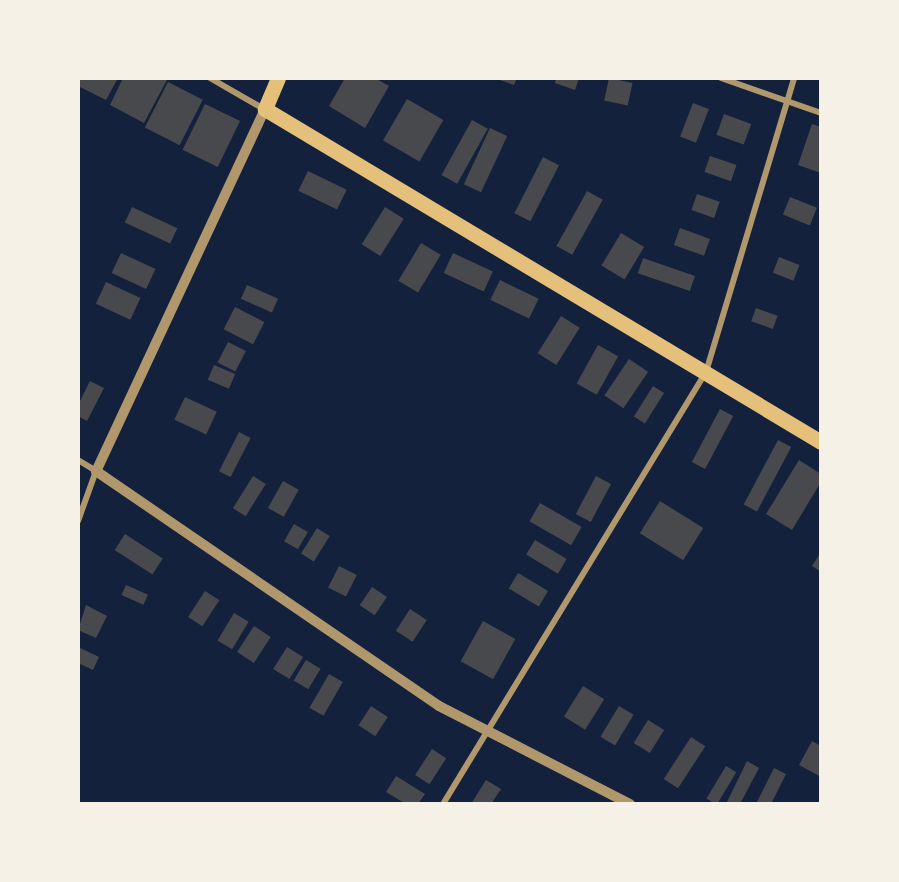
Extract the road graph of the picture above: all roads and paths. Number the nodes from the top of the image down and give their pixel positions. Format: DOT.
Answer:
graph roads {
  1 [pos="210,78"];
  2 [pos="278,78"];
  3 [pos="721,78"];
  4 [pos="794,78"];
  5 [pos="786,100"];
  6 [pos="265,110"];
  7 [pos="821,113"];
  8 [pos="706,372"];
  9 [pos="821,442"];
  10 [pos="78,460"];
  11 [pos="96,471"];
  12 [pos="78,520"];
  13 [pos="490,732"];
  14 [pos="442,804"];
  15 [pos="630,804"];
  1 -- 6 [label="street"];
  2 -- 6 [label="main road"];
  3 -- 5 [label="street"];
  4 -- 5 [label="street"];
  5 -- 7 [label="street"];
  5 -- 8 [label="street"];
  6 -- 8 [label="main road"];
  6 -- 11 [label="street"];
  8 -- 9 [label="main road"];
  8 -- 13 [label="street"];
  10 -- 11 [label="street"];
  11 -- 12 [label="street"];
  11 -- 13 [label="street"];
  13 -- 14 [label="street"];
  13 -- 15 [label="street"];
}
